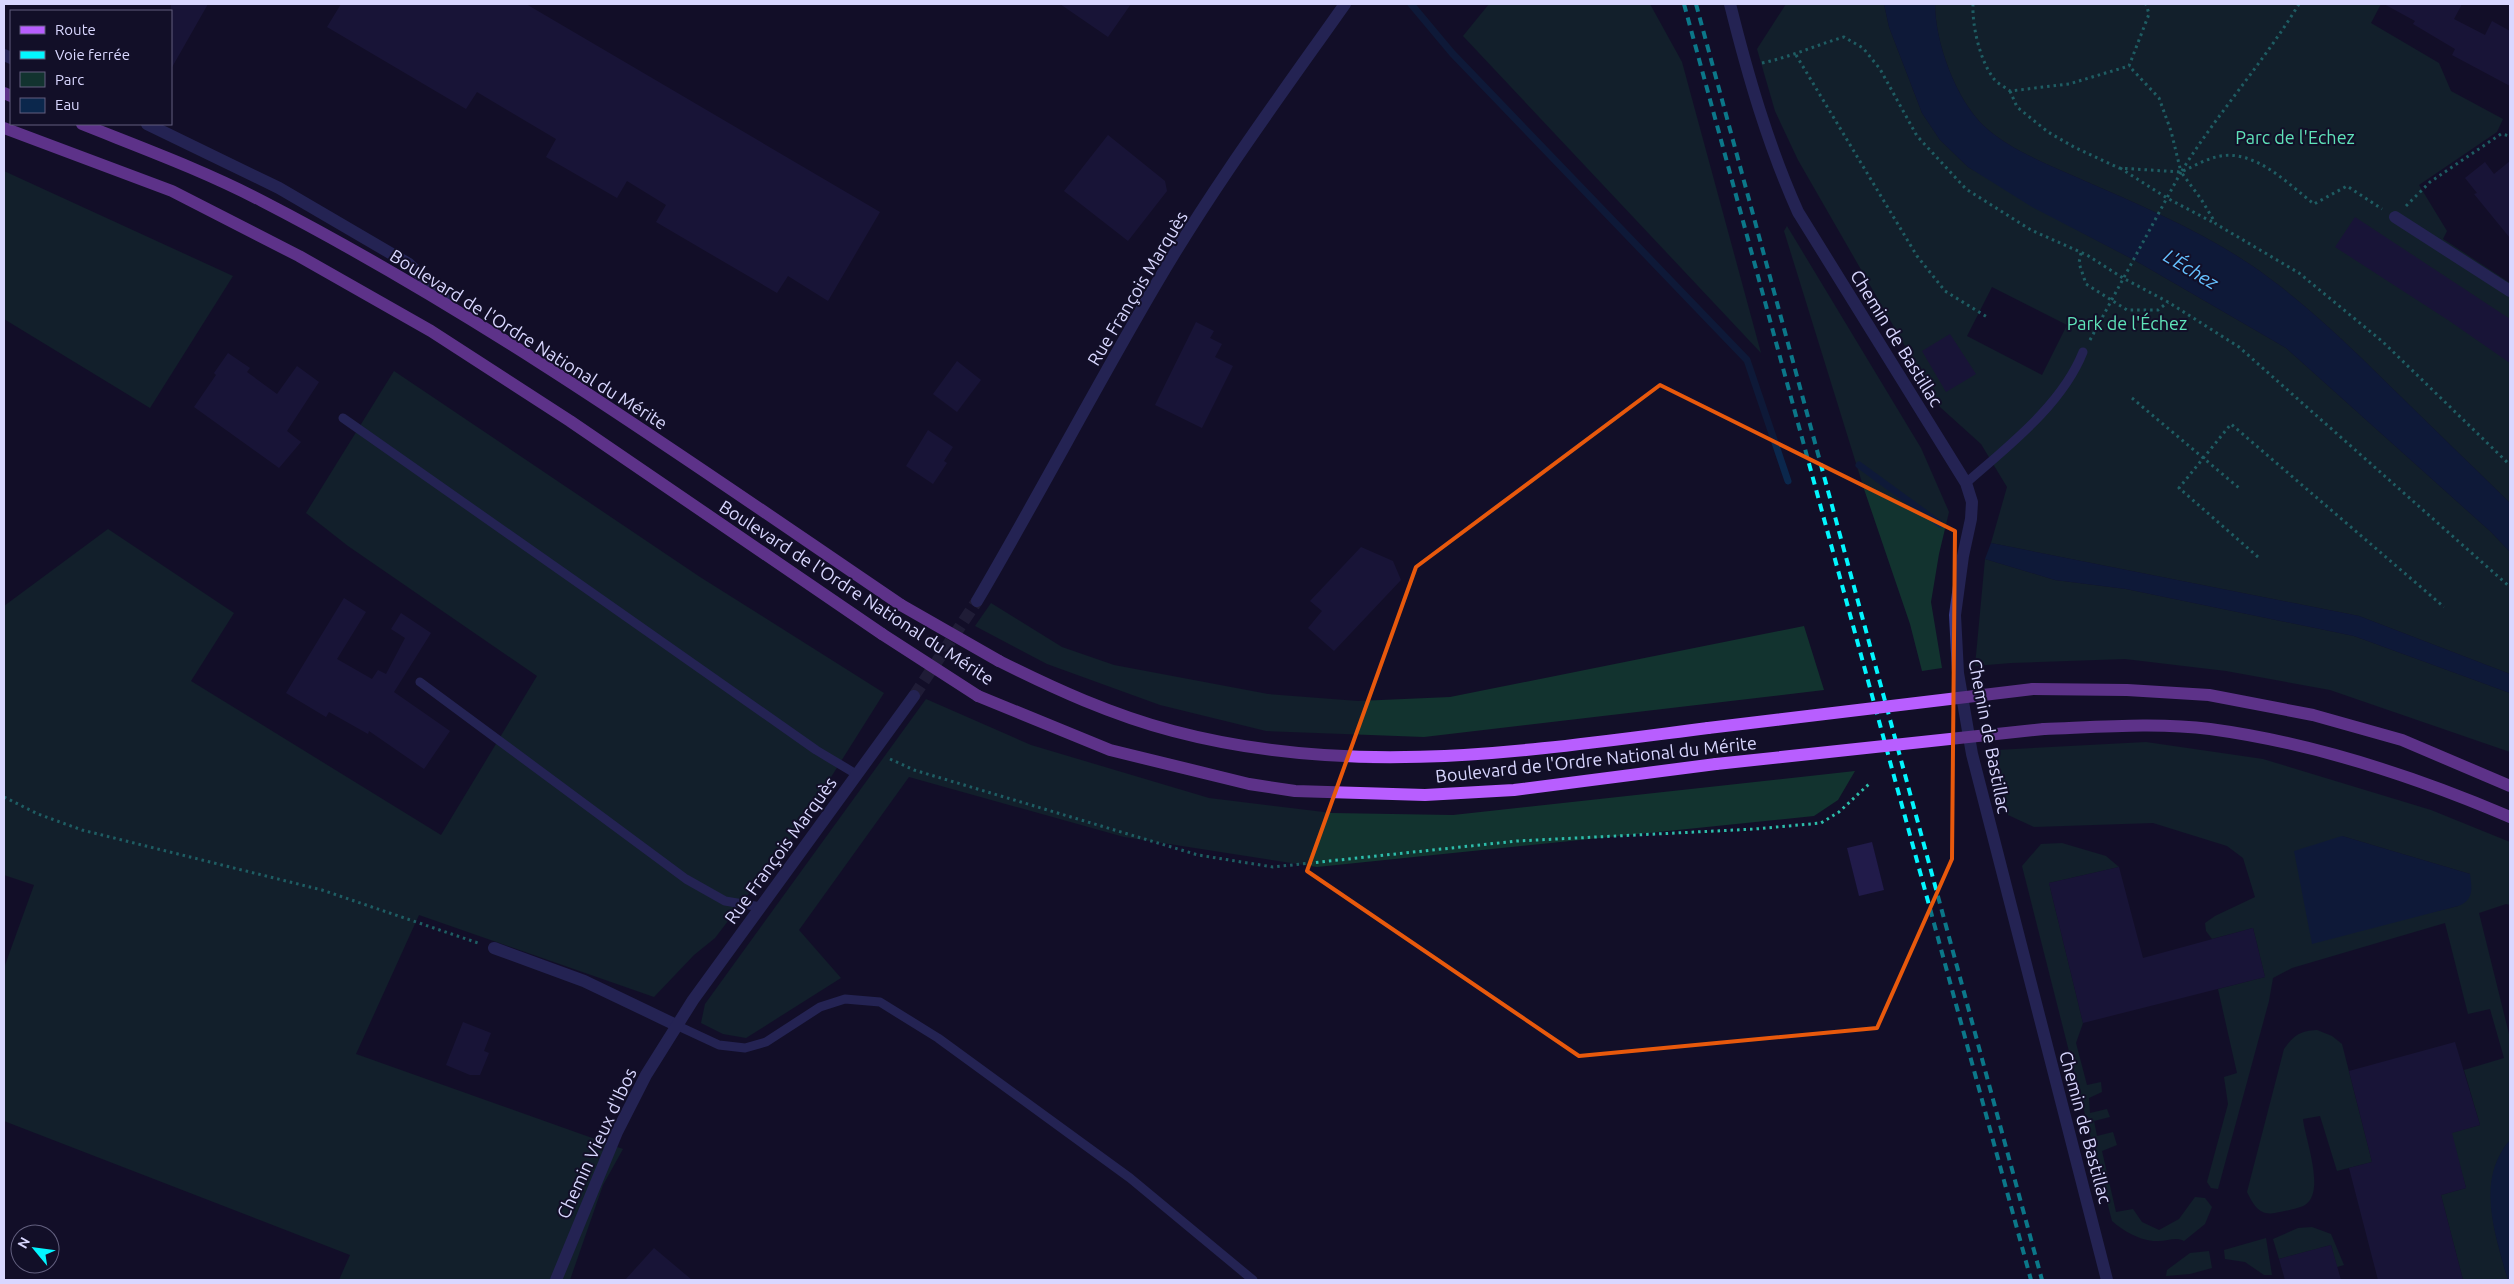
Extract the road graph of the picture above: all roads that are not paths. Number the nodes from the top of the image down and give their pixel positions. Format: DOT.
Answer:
graph roads {
  1 [pos="1345,4"];
  2 [pos="1730,4"];
  3 [pos="84,125"];
  4 [pos="150,125"];
  5 [pos="4,128"];
  6 [pos="2395,217"];
  7 [pos="2510,291"];
  8 [pos="451,306"];
  9 [pos="2083,352"];
  10 [pos="342,418"];
  11 [pos="1966,483"];
  12 [pos="976,601"];
  13 [pos="420,682"];
  14 [pos="914,696"];
  15 [pos="856,774"];
  16 [pos="2510,786"];
  17 [pos="2510,817"];
  18 [pos="761,907"];
  19 [pos="494,948"];
  20 [pos="676,1025"];
  21 [pos="556,1280"];
  22 [pos="1253,1280"];
  23 [pos="2107,1280"];
  1 -- 12 [label="street, Rue François Marquès"];
  2 -- 11 [label="street, Chemin de Bastillac"];
  3 -- 8 [label="main road, Boulevard de l'Ordre National du Mérite"];
  4 -- 8 [label="street"];
  5 -- 17 [label="main road, Boulevard de l'Ordre National du Mérite, bridge"];
  6 -- 7 [label="street"];
  8 -- 16 [label="main road, Boulevard de l'Ordre National du Mérite, bridge"];
  9 -- 11 [label="lane"];
  10 -- 15 [label="lane"];
  11 -- 23 [label="street, Chemin de Bastillac"];
  13 -- 18 [label="lane"];
  14 -- 15 [label="street, Rue François Marquès"];
  15 -- 18 [label="street, Rue François Marquès"];
  18 -- 20 [label="street, Rue François Marquès"];
  19 -- 20 [label="street"];
  20 -- 21 [label="street, Chemin Vieux d'Ibos"];
  20 -- 22 [label="lane"];
}
